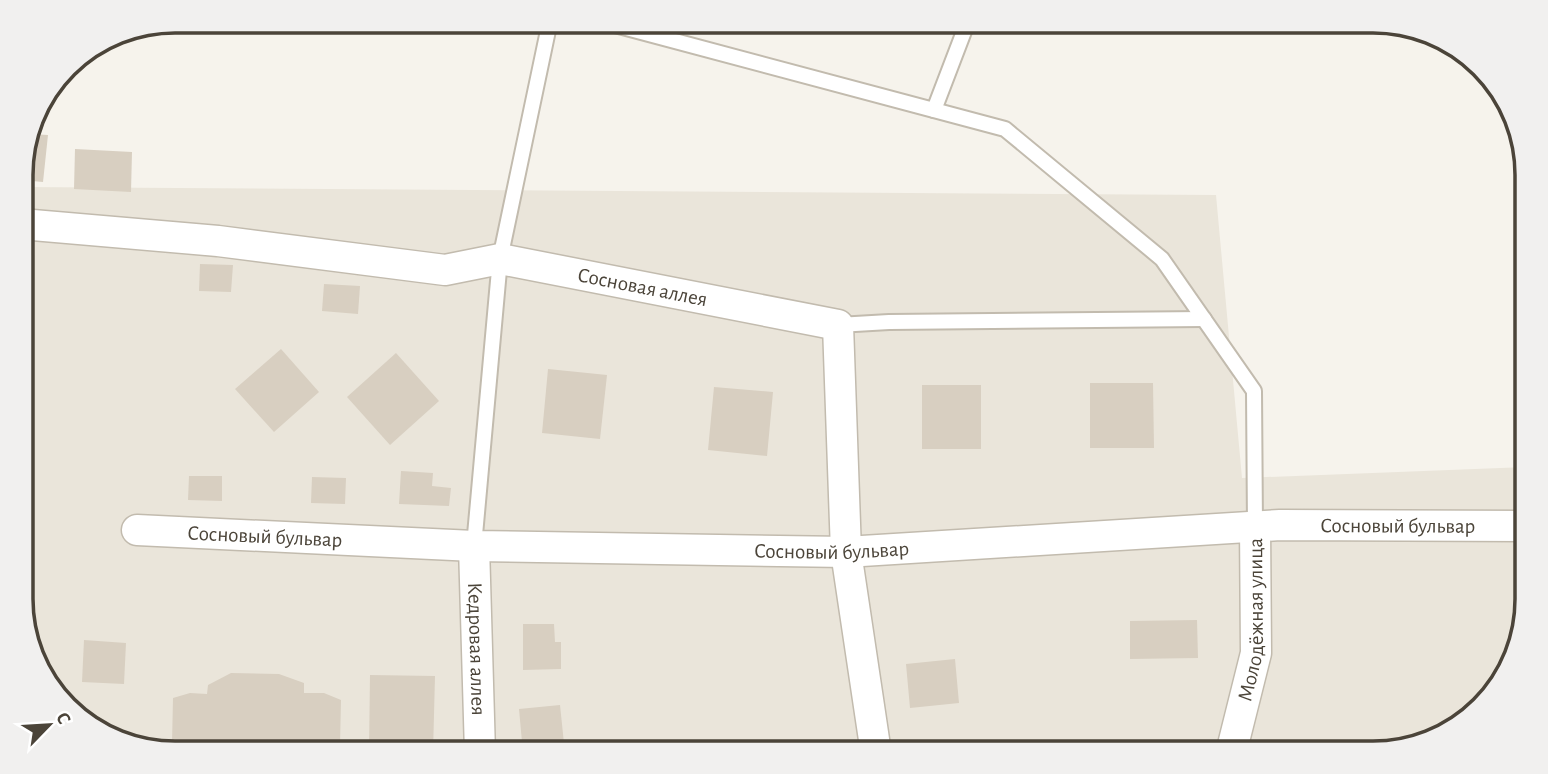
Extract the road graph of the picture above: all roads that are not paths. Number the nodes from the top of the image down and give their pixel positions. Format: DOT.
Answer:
graph roads {
  1 [pos="963,33"];
  2 [pos="547,34"];
  3 [pos="647,34"];
  4 [pos="934,110"];
  5 [pos="34,225"];
  6 [pos="500,259"];
  7 [pos="1204,319"];
  8 [pos="838,325"];
  9 [pos="1255,526"];
  10 [pos="1515,526"];
  11 [pos="137,530"];
  12 [pos="474,546"];
  13 [pos="846,552"];
  14 [pos="874,740"];
  15 [pos="1234,740"];
  16 [pos="480,741"];
  1 -- 4 [label="lane"];
  2 -- 6 [label="lane"];
  3 -- 4 [label="lane"];
  4 -- 7 [label="lane"];
  5 -- 6 [label="street, Сосновая аллея"];
  6 -- 8 [label="street, Сосновая аллея"];
  6 -- 12 [label="lane"];
  7 -- 8 [label="lane"];
  7 -- 9 [label="lane"];
  8 -- 13 [label="street"];
  9 -- 10 [label="street, Сосновый бульвар"];
  9 -- 13 [label="street, Сосновый бульвар"];
  9 -- 15 [label="street, Молодёжная улица"];
  11 -- 12 [label="street, Сосновый бульвар"];
  12 -- 13 [label="street, Сосновый бульвар"];
  12 -- 16 [label="street, Кедровая аллея"];
  13 -- 14 [label="street"];
}
